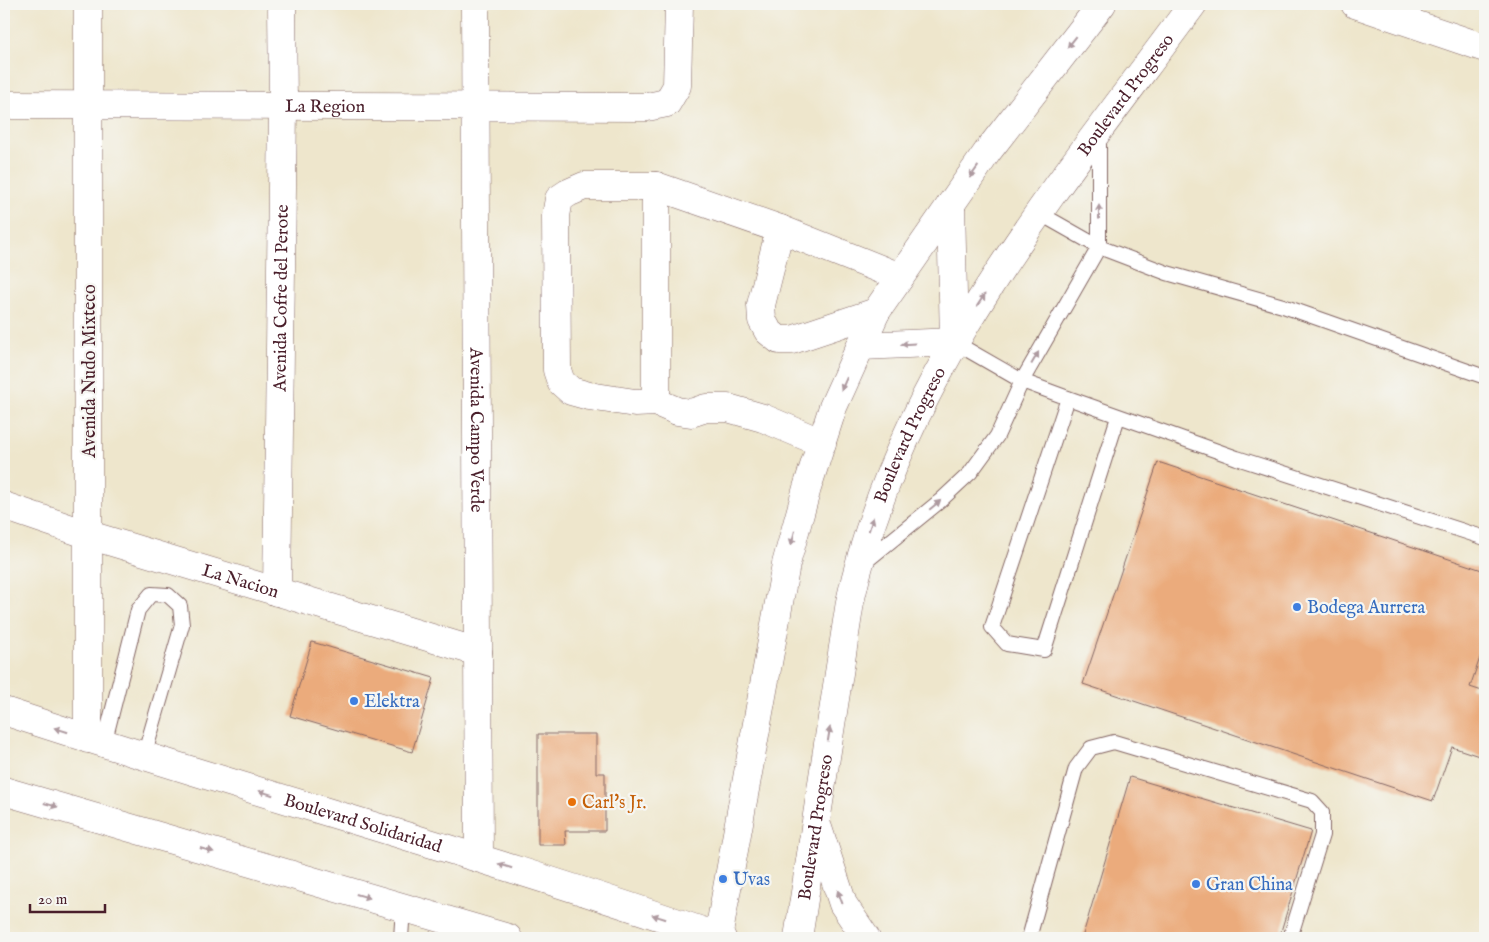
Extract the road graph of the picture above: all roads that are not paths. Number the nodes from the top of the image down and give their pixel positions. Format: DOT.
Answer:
graph roads {
  1 [pos="88,4"];
  2 [pos="282,4"];
  3 [pos="475,4"];
  4 [pos="679,4"];
  5 [pos="1102,4"];
  6 [pos="1193,4"];
  7 [pos="1365,7"];
  8 [pos="1410,12"];
  9 [pos="1485,48"];
  10 [pos="4,105"];
  11 [pos="89,105"];
  12 [pos="282,107"];
  13 [pos="475,107"];
  14 [pos="1099,131"];
  15 [pos="656,186"];
  16 [pos="951,204"];
  17 [pos="1039,213"];
  18 [pos="780,229"];
  19 [pos="1099,246"];
  20 [pos="900,277"];
  21 [pos="876,312"];
  22 [pos="954,342"];
  23 [pos="861,346"];
  24 [pos="1485,377"];
  25 [pos="1022,381"];
  26 [pos="1068,398"];
  27 [pos="656,402"];
  28 [pos="1118,416"];
  29 [pos="822,442"];
  30 [pos="4,506"];
  31 [pos="89,535"];
  32 [pos="1485,538"];
  33 [pos="857,569"];
  34 [pos="277,592"];
  35 [pos="478,652"];
  36 [pos="4,711"];
  37 [pos="96,741"];
  38 [pos="144,756"];
  39 [pos="4,791"];
  40 [pos="816,821"];
  41 [pos="479,858"];
  42 [pos="403,908"];
  43 [pos="478,935"];
  44 [pos="401,938"];
  45 [pos="508,938"];
  46 [pos="720,938"];
  47 [pos="798,938"];
  48 [pos="866,938"];
  49 [pos="1029,938"];
  50 [pos="1290,938"];
  1 -- 11 [label="street, Avenida Nudo Mixteco"];
  2 -- 12 [label="street, Avenida Cofre del Perote"];
  3 -- 13 [label="street, Avenida Campo Verde"];
  4 -- 13 [label="street, La Region"];
  5 -- 16 [label="street, one-way"];
  6 -- 14 [label="street, Boulevard Progreso"];
  7 -- 8 [label="street"];
  8 -- 9 [label="street"];
  10 -- 11 [label="street, La Region"];
  11 -- 12 [label="street, La Region"];
  11 -- 31 [label="street, Avenida Nudo Mixteco"];
  12 -- 13 [label="street, La Region"];
  12 -- 34 [label="street, Avenida Cofre del Perote"];
  13 -- 35 [label="street, Avenida Campo Verde"];
  14 -- 17 [label="street, Boulevard Progreso"];
  19 -- 14 [label="lane, one-way"];
  15 -- 18 [label="street"];
  15 -- 27 [label="street"];
  15 -- 27 [label="street"];
  16 -- 20 [label="street"];
  16 -- 22 [label="street"];
  17 -- 19 [label="lane"];
  22 -- 17 [label="street, Boulevard Progreso, one-way"];
  18 -- 20 [label="street"];
  18 -- 21 [label="street"];
  19 -- 24 [label="lane"];
  25 -- 19 [label="lane, one-way"];
  20 -- 21 [label="street"];
  21 -- 23 [label="street"];
  22 -- 23 [label="street, one-way"];
  22 -- 25 [label="lane"];
  33 -- 22 [label="street, Boulevard Progreso, one-way"];
  23 -- 29 [label="street, one-way"];
  25 -- 26 [label="lane"];
  33 -- 25 [label="lane, one-way"];
  26 -- 28 [label="lane"];
  26 -- 28 [label="lane"];
  27 -- 29 [label="street"];
  28 -- 32 [label="lane"];
  29 -- 46 [label="street, one-way"];
  30 -- 31 [label="street, La Nacion"];
  31 -- 34 [label="street, La Nacion"];
  31 -- 37 [label="street, Avenida Nudo Mixteco"];
  40 -- 33 [label="street, Boulevard Progreso, one-way"];
  34 -- 35 [label="street, La Nacion"];
  35 -- 41 [label="street, Avenida Campo Verde"];
  37 -- 36 [label="street, Boulevard Solidaridad, one-way"];
  37 -- 38 [label="street, Boulevard Solidaridad"];
  37 -- 38 [label="lane"];
  41 -- 38 [label="street, Boulevard Solidaridad, one-way"];
  39 -- 42 [label="street, one-way"];
  40 -- 47 [label="street, Boulevard Progreso"];
  48 -- 40 [label="street, one-way"];
  46 -- 41 [label="street, Boulevard Solidaridad, one-way"];
  42 -- 43 [label="street"];
  42 -- 44 [label="lane"];
  43 -- 45 [label="street"];
  49 -- 50 [label="lane"];
}
